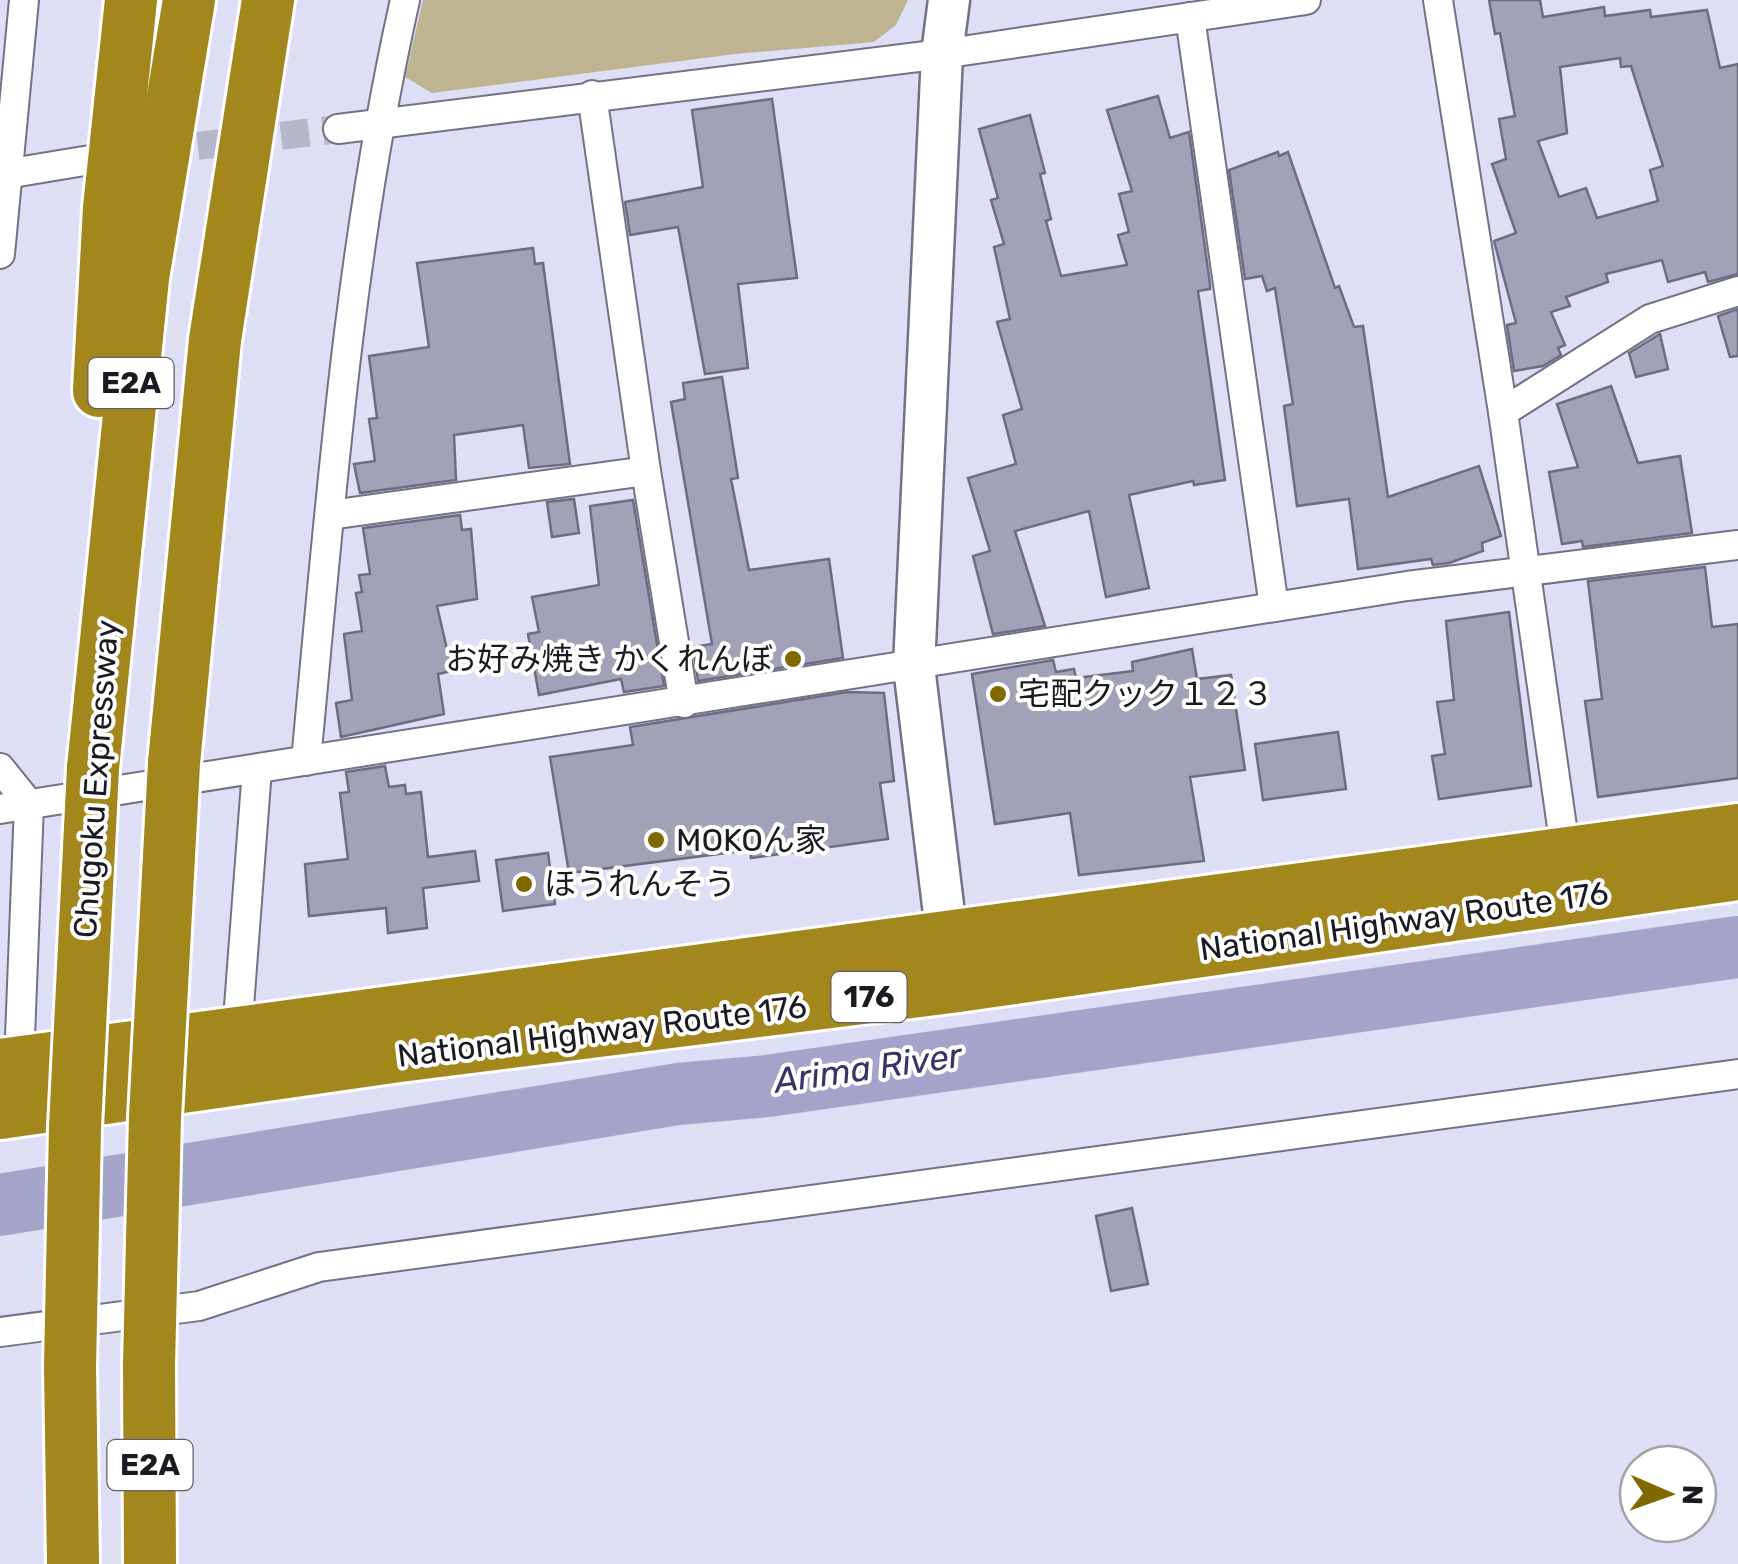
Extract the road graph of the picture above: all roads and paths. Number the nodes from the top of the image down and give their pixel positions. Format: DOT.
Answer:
graph roads {
  1 [pos="24,0"];
  2 [pos="131,0"];
  3 [pos="189,0"];
  4 [pos="268,0"];
  5 [pos="405,0"];
  6 [pos="949,0"];
  7 [pos="1306,0"];
  8 [pos="1438,0"];
  9 [pos="1190,17"];
  10 [pos="942,54"];
  11 [pos="592,95"];
  12 [pos="377,124"];
  13 [pos="338,129"];
  14 [pos="90,160"];
  15 [pos="3,174"];
  16 [pos="0,254"];
  17 [pos="1738,290"];
  18 [pos="1503,412"];
  19 [pos="646,471"];
  20 [pos="330,515"];
  21 [pos="1738,545"];
  22 [pos="1524,574"];
  23 [pos="1274,607"];
  24 [pos="914,667"];
  25 [pos="684,702"];
  26 [pos="306,761"];
  27 [pos="0,768"];
  28 [pos="93,768"];
  29 [pos="257,768"];
  30 [pos="29,804"];
  31 [pos="0,809"];
  32 [pos="1738,830"];
  33 [pos="1566,855"];
  34 [pos="1738,874"];
  35 [pos="950,962"];
  36 [pos="237,1034"];
  37 [pos="10,1064"];
  38 [pos="1738,1074"];
  39 [pos="0,1113"];
  40 [pos="0,1332"];
  41 [pos="73,1564"];
  42 [pos="150,1564"];
  1 -- 15 [label="street"];
  2 -- 28 [label="highway"];
  3 -- 28 [label="highway, Chugoku Expressway / E2A"];
  4 -- 42 [label="highway, E2A, bridge"];
  5 -- 12 [label="street"];
  6 -- 10 [label="street"];
  7 -- 9 [label="street"];
  8 -- 18 [label="street"];
  9 -- 10 [label="street"];
  9 -- 23 [label="street"];
  10 -- 11 [label="street"];
  10 -- 24 [label="street"];
  11 -- 12 [label="street"];
  11 -- 19 [label="street"];
  12 -- 13 [label="street"];
  12 -- 20 [label="street"];
  14 -- 15 [label="street"];
  15 -- 16 [label="street"];
  17 -- 18 [label="street"];
  18 -- 22 [label="street"];
  19 -- 20 [label="street"];
  19 -- 25 [label="street"];
  20 -- 26 [label="street"];
  21 -- 22 [label="street"];
  22 -- 23 [label="street"];
  22 -- 33 [label="street"];
  23 -- 24 [label="street"];
  24 -- 25 [label="street"];
  24 -- 35 [label="street"];
  25 -- 26 [label="street"];
  26 -- 29 [label="street"];
  27 -- 30 [label="street"];
  28 -- 41 [label="highway, Chugoku Expressway / E2A, bridge"];
  29 -- 30 [label="street"];
  29 -- 36 [label="street"];
  30 -- 31 [label="street"];
  30 -- 37 [label="street"];
  32 -- 33 [label="highway, National Highway Route 176 / 176"];
  33 -- 35 [label="highway, National Highway Route 176 / 176"];
  34 -- 35 [label="highway, National Highway Route 176 / 176"];
  35 -- 36 [label="highway, National Highway Route 176 / 176"];
  35 -- 39 [label="highway, National Highway Route 176 / 176"];
  36 -- 37 [label="highway, National Highway Route 176 / 176"];
  38 -- 40 [label="street"];
}
